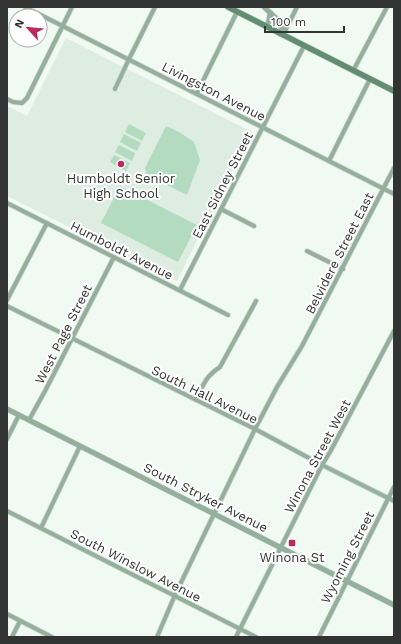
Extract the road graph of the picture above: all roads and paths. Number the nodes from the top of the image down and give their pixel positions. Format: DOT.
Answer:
graph roads {
  1 [pos="25,7"];
  2 [pos="72,7"];
  3 [pos="156,7"];
  4 [pos="228,7"];
  5 [pos="264,7"];
  6 [pos="297,7"];
  7 [pos="386,7"];
  8 [pos="237,12"];
  9 [pos="270,13"];
  10 [pos="62,26"];
  11 [pos="266,27"];
  12 [pos="283,35"];
  13 [pos="304,46"];
  14 [pos="129,59"];
  15 [pos="353,71"];
  16 [pos="370,79"];
  17 [pos="115,89"];
  18 [pos="394,91"];
  19 [pos="197,93"];
  20 [pos="7,99"];
  21 [pos="263,128"];
  22 [pos="329,161"];
  23 [pos="394,168"];
  24 [pos="383,189"];
  25 [pos="394,194"];
  26 [pos="7,203"];
  27 [pos="221,209"];
  28 [pos="47,223"];
  29 [pos="254,226"];
  30 [pos="307,251"];
  31 [pos="114,257"];
  32 [pos="343,269"];
  33 [pos="180,290"];
  34 [pos="7,300"];
  35 [pos="256,301"];
  36 [pos="7,306"];
  37 [pos="228,315"];
  38 [pos="394,331"];
  39 [pos="72,338"];
  40 [pos="196,400"];
  41 [pos="7,409"];
  42 [pos="19,415"];
  43 [pos="29,420"];
  44 [pos="255,429"];
  45 [pos="7,439"];
  46 [pos="80,446"];
  47 [pos="322,465"];
  48 [pos="394,487"];
  49 [pos="388,498"];
  50 [pos="394,500"];
  51 [pos="7,512"];
  52 [pos="214,513"];
  53 [pos="40,528"];
  54 [pos="280,547"];
  55 [pos="347,580"];
  56 [pos="175,596"];
  57 [pos="394,605"];
  58 [pos="7,614"];
  59 [pos="20,621"];
  60 [pos="240,629"];
  61 [pos="12,637"];
  62 [pos="52,637"];
  63 [pos="157,637"];
  64 [pos="236,637"];
  65 [pos="256,637"];
  66 [pos="319,637"];
  1 -- 10 [label="street, Livingston Avenue"];
  2 -- 10 [label="street"];
  3 -- 14 [label="street"];
  4 -- 8 [label="main road"];
  5 -- 9 [label="street"];
  6 -- 12 [label="street"];
  7 -- 15 [label="street"];
  8 -- 11 [label="main road"];
  8 -- 19 [label="street"];
  9 -- 11 [label="street"];
  9 -- 12 [label="street"];
  10 -- 14 [label="street, Livingston Avenue"];
  10 -- 20 [label="street"];
  11 -- 12 [label="main road"];
  12 -- 13 [label="main road"];
  13 -- 15 [label="main road"];
  13 -- 21 [label="street, East Sidney Street"];
  14 -- 17 [label="street"];
  14 -- 19 [label="street, Livingston Avenue"];
  15 -- 16 [label="main road"];
  16 -- 18 [label="main road"];
  16 -- 22 [label="street"];
  19 -- 21 [label="street, Livingston Avenue"];
  21 -- 22 [label="street, Livingston Avenue"];
  21 -- 27 [label="street, East Sidney Street"];
  22 -- 24 [label="street, Livingston Avenue"];
  23 -- 24 [label="street, Belvidere Street East"];
  24 -- 25 [label="street, Livingston Avenue"];
  24 -- 32 [label="street, Belvidere Street East"];
  26 -- 28 [label="street, Humboldt Avenue"];
  27 -- 29 [label="street"];
  27 -- 33 [label="street, East Sidney Street"];
  28 -- 31 [label="street, Humboldt Avenue"];
  28 -- 34 [label="street"];
  30 -- 32 [label="street"];
  31 -- 33 [label="street, Humboldt Avenue"];
  31 -- 39 [label="street, West Page Street"];
  32 -- 44 [label="street, Belvidere Street East"];
  33 -- 37 [label="street, Humboldt Avenue"];
  35 -- 40 [label="street"];
  36 -- 39 [label="street, South Hall Avenue"];
  38 -- 47 [label="street, Winona Street West"];
  39 -- 40 [label="street, South Hall Avenue"];
  39 -- 43 [label="street, West Page Street"];
  40 -- 44 [label="street, South Hall Avenue"];
  41 -- 42 [label="street, South Stryker Avenue"];
  42 -- 43 [label="street, South Stryker Avenue"];
  42 -- 45 [label="street"];
  43 -- 46 [label="street, South Stryker Avenue"];
  44 -- 47 [label="street, South Hall Avenue"];
  44 -- 52 [label="street, Belvidere Street East"];
  46 -- 52 [label="street, South Stryker Avenue"];
  46 -- 53 [label="street"];
  47 -- 49 [label="street, South Hall Avenue"];
  47 -- 54 [label="street, Winona Street West"];
  48 -- 49 [label="street, Wyoming Street"];
  49 -- 50 [label="street, South Hall Avenue"];
  49 -- 55 [label="street, Wyoming Street"];
  51 -- 53 [label="street, South Winslow Avenue"];
  52 -- 54 [label="street, South Stryker Avenue"];
  52 -- 56 [label="street, Belvidere Street East"];
  53 -- 56 [label="street, South Winslow Avenue"];
  54 -- 55 [label="street, South Stryker Avenue"];
  54 -- 60 [label="street, Winona Street West"];
  55 -- 57 [label="street, South Stryker Avenue"];
  55 -- 66 [label="street, Wyoming Street"];
  56 -- 60 [label="street, South Winslow Avenue"];
  56 -- 63 [label="street, Belvidere Street East"];
  58 -- 59 [label="street"];
  59 -- 61 [label="street"];
  59 -- 62 [label="street"];
  60 -- 64 [label="street, Winona Street West"];
  60 -- 65 [label="street, South Winslow Avenue"];
}
